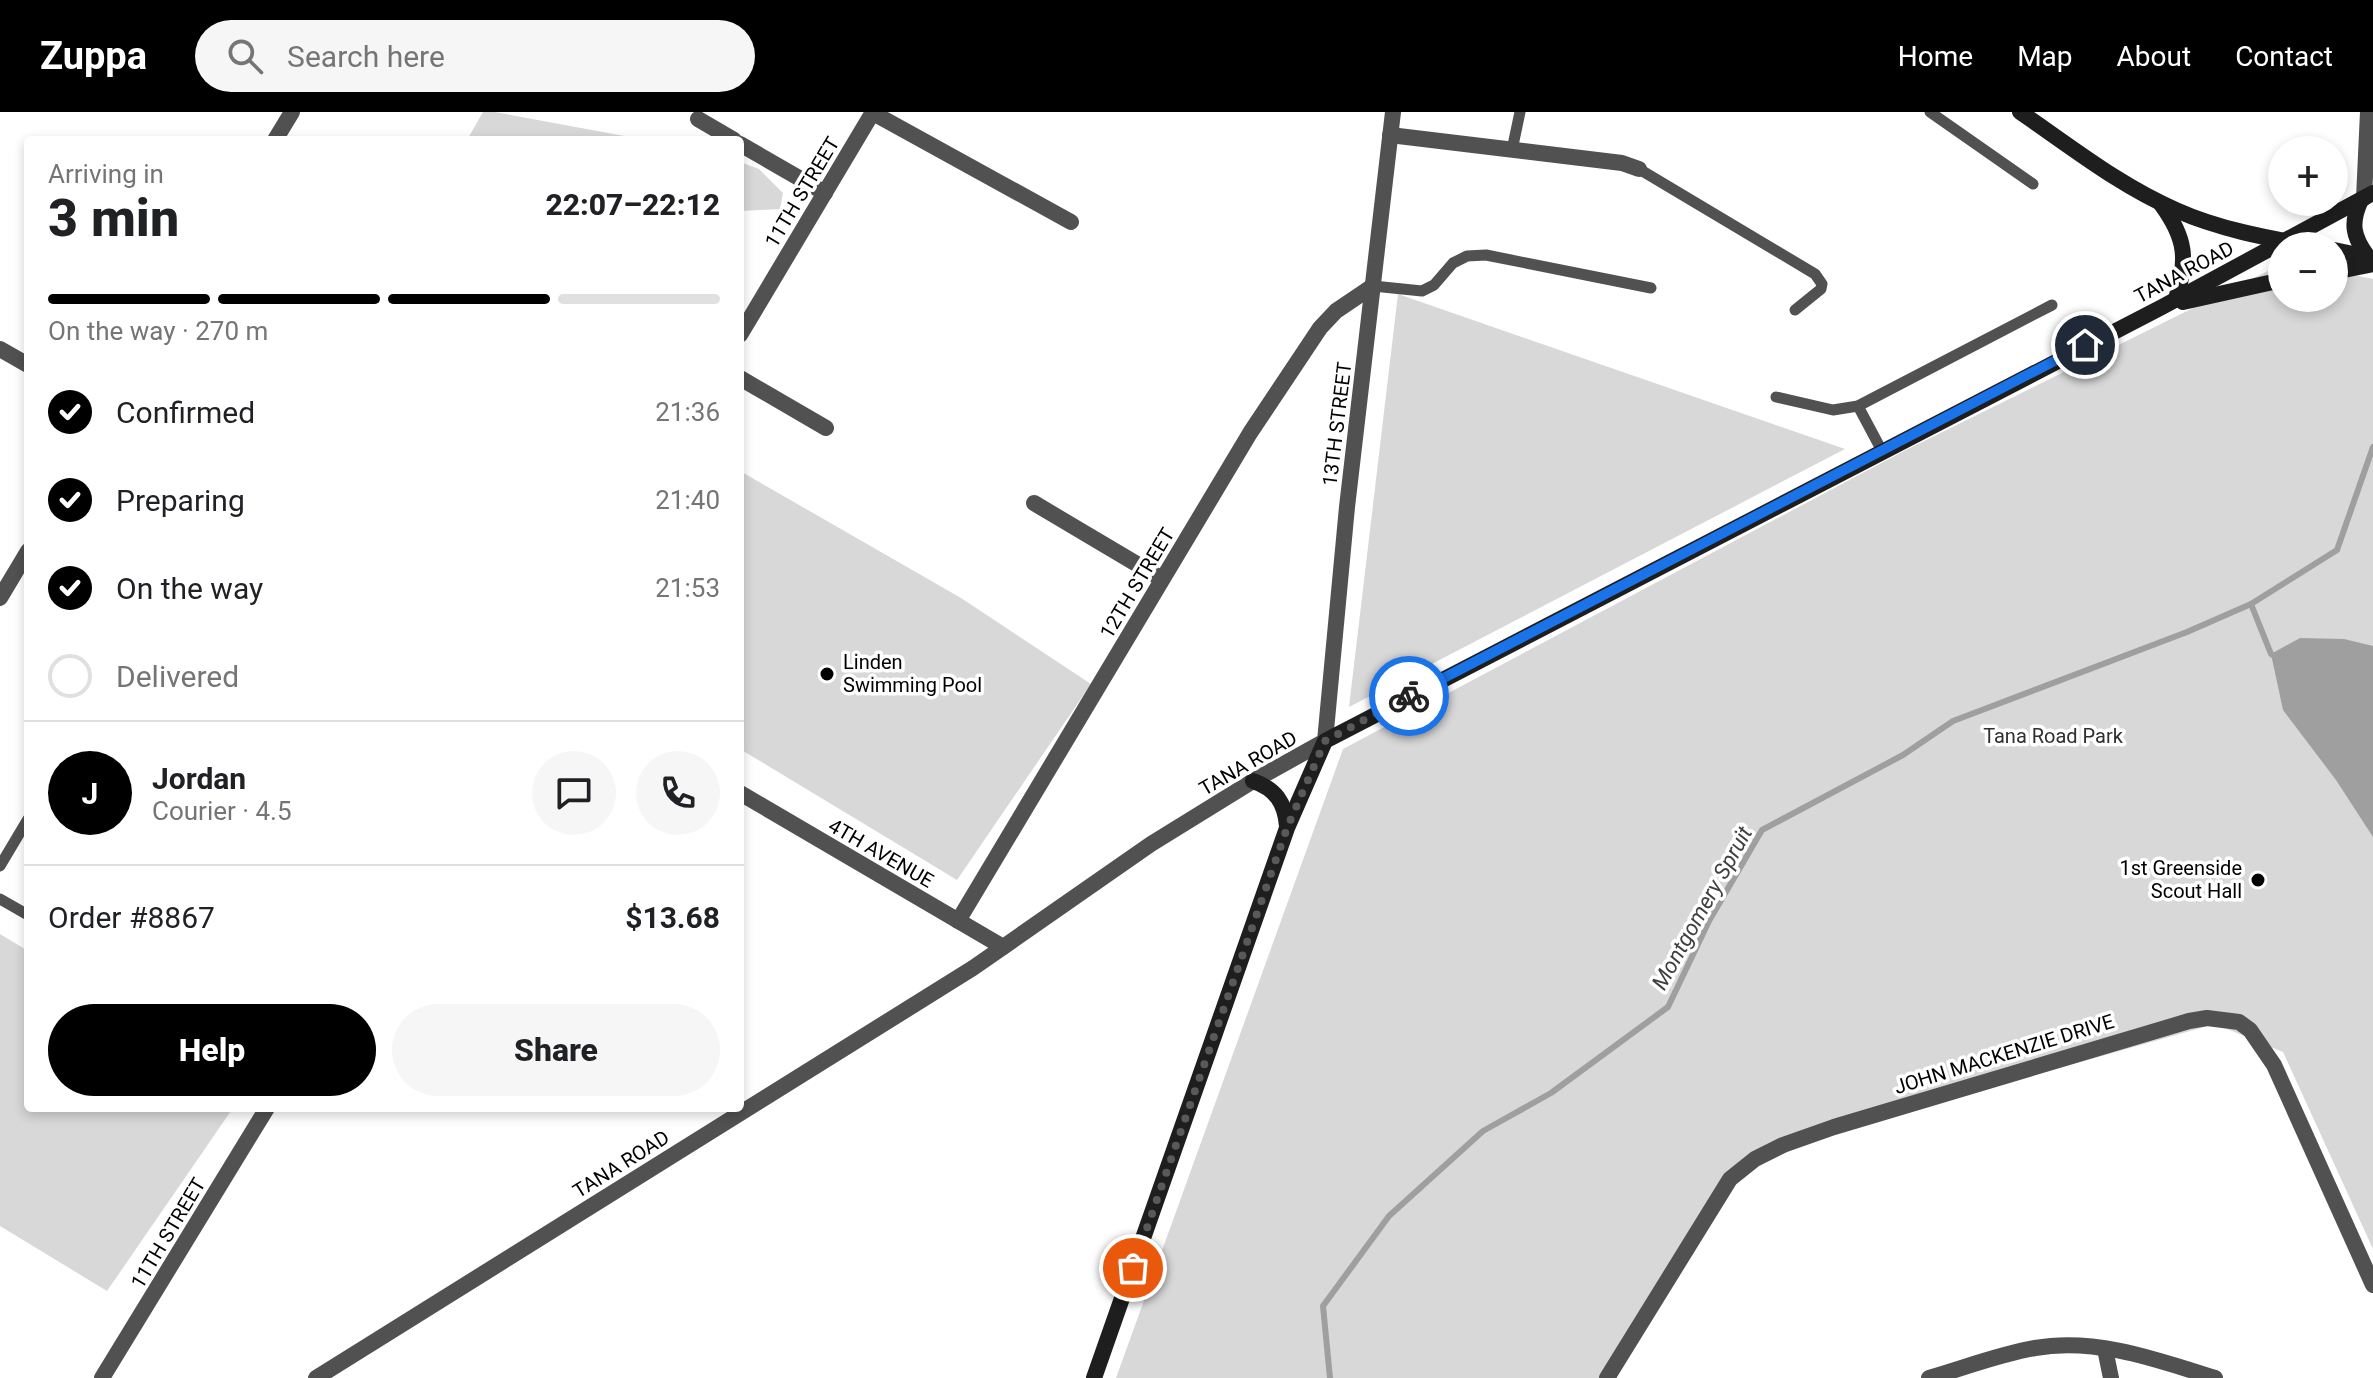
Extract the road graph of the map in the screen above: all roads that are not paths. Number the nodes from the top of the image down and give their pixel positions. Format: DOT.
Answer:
graph roads {
  1 [pos="292,112"];
  2 [pos="1393,112"];
  3 [pos="1520,112"];
  4 [pos="1930,112"];
  5 [pos="2020,112"];
  6 [pos="2368,112"];
  7 [pos="873,113"];
  8 [pos="698,119"];
  9 [pos="1390,135"];
  10 [pos="277,136"];
  11 [pos="727,136"];
  12 [pos="744,146"];
  13 [pos="1512,150"];
  14 [pos="1639,169"];
  15 [pos="2033,184"];
  16 [pos="825,193"];
  17 [pos="2366,197"];
  18 [pos="2161,204"];
  19 [pos="1071,222"];
  20 [pos="2301,232"];
  21 [pos="2268,237"];
  22 [pos="2268,250"];
  23 [pos="2348,254"];
  24 [pos="2371,260"];
  25 [pos="2348,267"];
  26 [pos="2268,283"];
  27 [pos="1373,286"];
  28 [pos="1651,288"];
  29 [pos="2169,303"];
  30 [pos="2052,305"];
  31 [pos="1795,310"];
  32 [pos="744,328"];
  33 [pos="0,349"];
  34 [pos="24,363"];
  35 [pos="744,380"];
  36 [pos="1776,397"];
  37 [pos="1858,406"];
  38 [pos="826,428"];
  39 [pos="1882,451"];
  40 [pos="1034,503"];
  41 [pos="24,558"];
  42 [pos="1162,579"];
  43 [pos="0,598"];
  44 [pos="1325,741"];
  45 [pos="1253,781"];
  46 [pos="744,795"];
  47 [pos="24,826"];
  48 [pos="1287,828"];
  49 [pos="0,866"];
  50 [pos="0,899"];
  51 [pos="24,913"];
  52 [pos="958,921"];
  53 [pos="1003,947"];
  54 [pos="744,1111"];
  55 [pos="265,1112"];
  56 [pos="742,1112"];
  57 [pos="2373,1285"];
  58 [pos="2105,1349"];
  59 [pos="102,1378"];
  60 [pos="316,1378"];
  61 [pos="1094,1378"];
  62 [pos="1607,1378"];
  63 [pos="1929,1378"];
  64 [pos="2111,1378"];
  65 [pos="2215,1378"];
  1 -- 10 [label="street"];
  2 -- 9 [label="street, 13TH STREET"];
  3 -- 13 [label="lane"];
  4 -- 15 [label="lane"];
  5 -- 18 [label="main road"];
  6 -- 17 [label="street"];
  7 -- 16 [label="street, 11TH STREET"];
  7 -- 19 [label="street"];
  8 -- 11 [label="street"];
  9 -- 13 [label="street"];
  9 -- 27 [label="street, 13TH STREET"];
  12 -- 16 [label="street"];
  13 -- 14 [label="street"];
  14 -- 31 [label="lane"];
  16 -- 32 [label="street, 11TH STREET"];
  17 -- 20 [label="main road, TANA ROAD"];
  17 -- 24 [label="main road"];
  18 -- 21 [label="main road"];
  18 -- 29 [label="main road"];
  22 -- 29 [label="main road, TANA ROAD"];
  23 -- 24 [label="main road"];
  24 -- 25 [label="main road"];
  26 -- 29 [label="main road"];
  27 -- 28 [label="lane"];
  27 -- 42 [label="street, 12TH STREET"];
  27 -- 44 [label="street, 13TH STREET"];
  29 -- 39 [label="main road, TANA ROAD"];
  30 -- 37 [label="lane"];
  33 -- 34 [label="street"];
  35 -- 38 [label="street"];
  36 -- 37 [label="lane"];
  37 -- 39 [label="lane"];
  39 -- 44 [label="main road, TANA ROAD"];
  40 -- 42 [label="street"];
  41 -- 43 [label="street"];
  42 -- 52 [label="street, 12TH STREET"];
  44 -- 45 [label="street, TANA ROAD"];
  44 -- 48 [label="main road"];
  45 -- 48 [label="main road"];
  45 -- 53 [label="street, TANA ROAD"];
  46 -- 52 [label="street, 4TH AVENUE"];
  47 -- 49 [label="lane"];
  48 -- 61 [label="main road"];
  50 -- 51 [label="lane"];
  52 -- 53 [label="street, 4TH AVENUE"];
  53 -- 54 [label="street, TANA ROAD"];
  55 -- 59 [label="street, 11TH STREET"];
  56 -- 60 [label="street, TANA ROAD"];
  57 -- 62 [label="street, JOHN MACKENZIE DRIVE"];
  58 -- 63 [label="street"];
  58 -- 64 [label="street"];
  58 -- 65 [label="street"];
}
